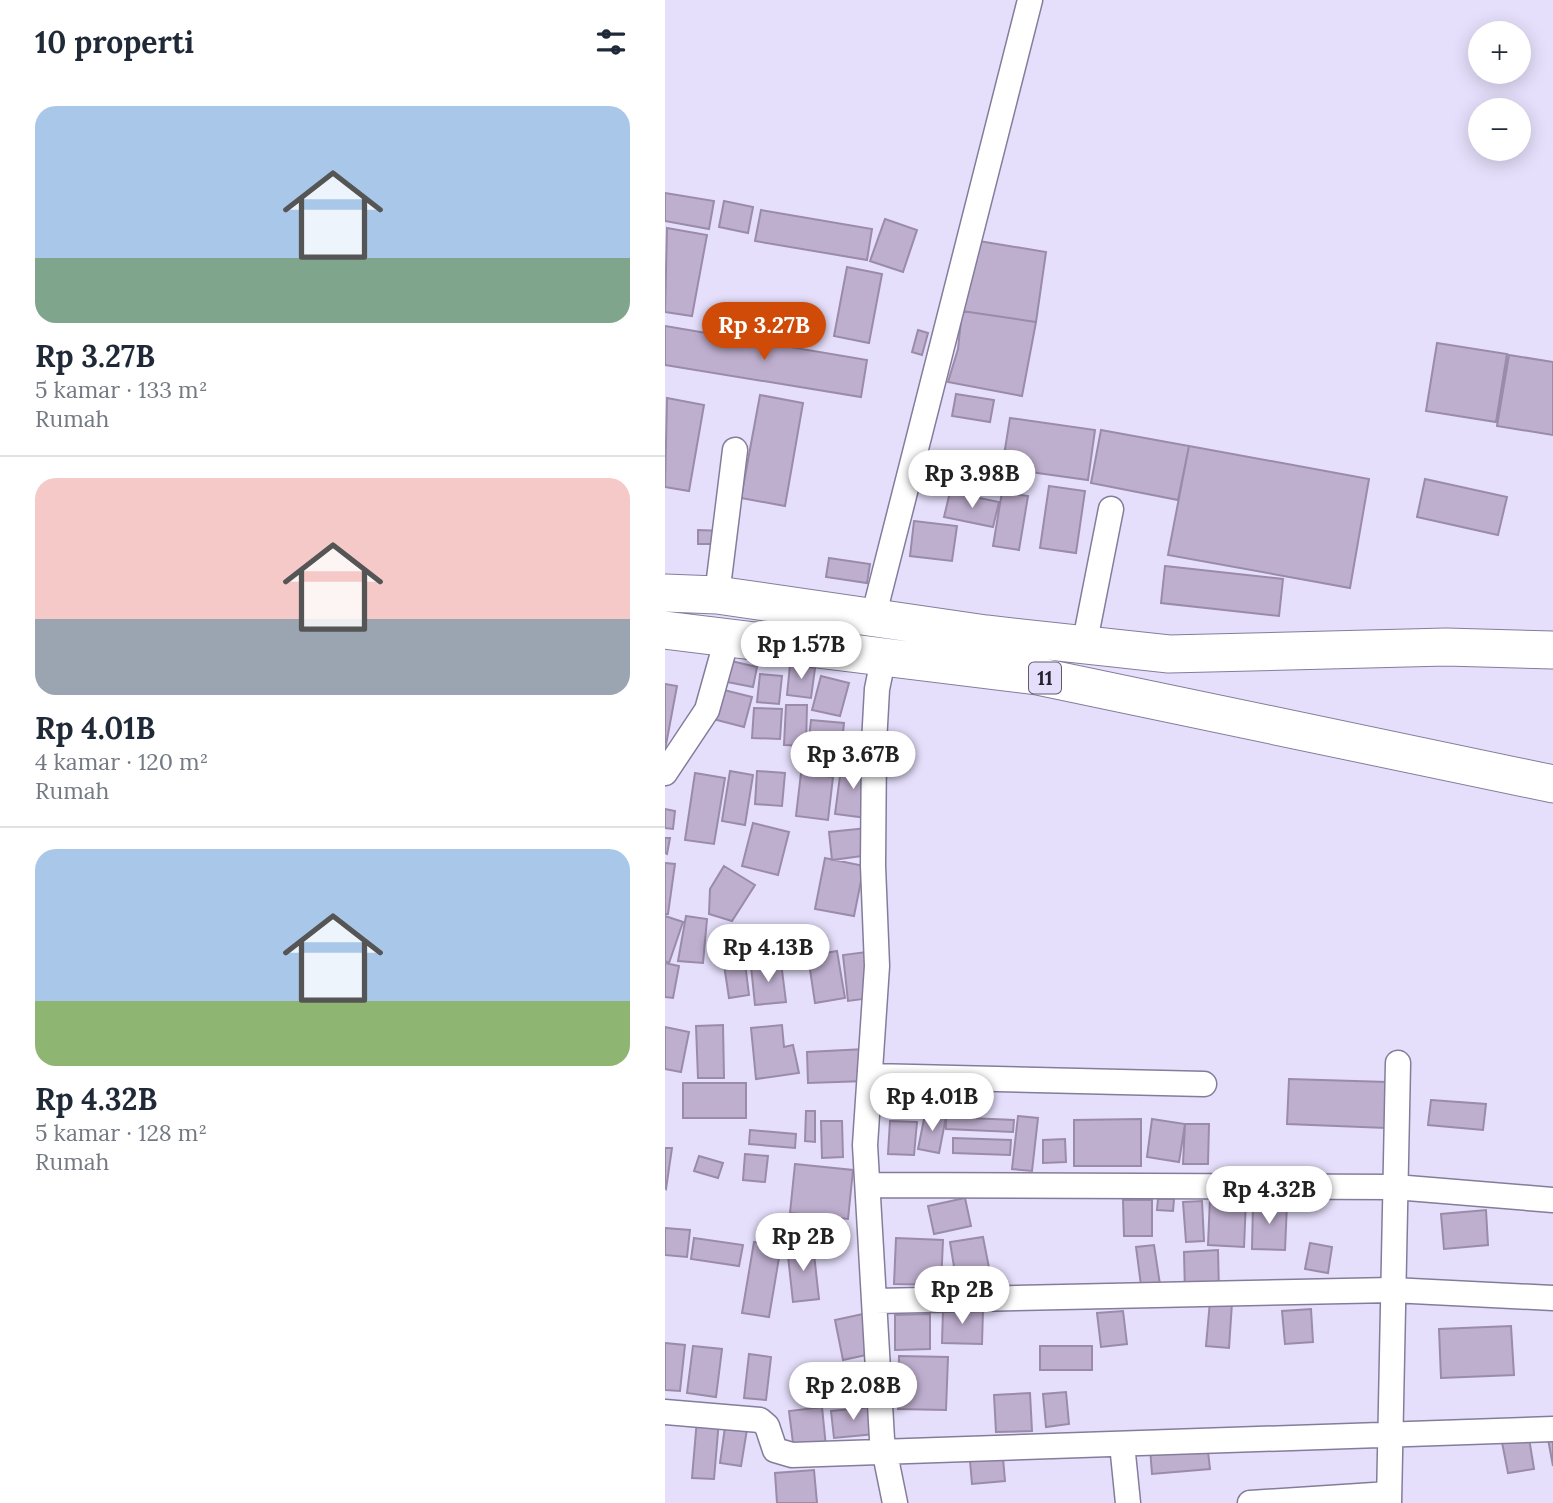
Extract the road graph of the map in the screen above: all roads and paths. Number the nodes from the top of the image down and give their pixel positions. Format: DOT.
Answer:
graph roads {
  1 [pos="1030,0"];
  2 [pos="735,450"];
  3 [pos="1111,509"];
  4 [pos="665,593"];
  5 [pos="717,595"];
  6 [pos="873,618"];
  7 [pos="665,630"];
  8 [pos="729,635"];
  9 [pos="1084,646"];
  10 [pos="1553,650"];
  11 [pos="884,655"];
  12 [pos="665,773"];
  13 [pos="1553,784"];
  14 [pos="1398,1063"];
  15 [pos="871,1076"];
  16 [pos="1204,1084"];
  17 [pos="868,1185"];
  18 [pos="1395,1188"];
  19 [pos="1553,1200"];
  20 [pos="1392,1290"];
  21 [pos="1553,1298"];
  22 [pos="876,1301"];
  23 [pos="665,1412"];
  24 [pos="1553,1429"];
  25 [pos="1392,1435"];
  26 [pos="1122,1444"];
  27 [pos="885,1454"];
  28 [pos="1389,1499"];
  29 [pos="895,1503"];
  30 [pos="1128,1503"];
  31 [pos="1250,1503"];
  1 -- 6 [label="street"];
  2 -- 5 [label="street"];
  3 -- 9 [label="street"];
  4 -- 5 [label="highway, 11"];
  5 -- 6 [label="highway, 11"];
  6 -- 9 [label="highway, 11"];
  7 -- 8 [label="highway, 11"];
  8 -- 11 [label="highway, 11"];
  8 -- 12 [label="street"];
  9 -- 10 [label="highway, 11"];
  11 -- 13 [label="highway, 11"];
  11 -- 15 [label="street"];
  14 -- 18 [label="street"];
  15 -- 16 [label="street"];
  15 -- 17 [label="street"];
  17 -- 18 [label="street"];
  17 -- 22 [label="street"];
  18 -- 19 [label="street"];
  18 -- 20 [label="street"];
  20 -- 21 [label="street"];
  20 -- 22 [label="street"];
  20 -- 25 [label="street"];
  22 -- 27 [label="street"];
  23 -- 27 [label="street"];
  24 -- 25 [label="street"];
  25 -- 26 [label="street"];
  25 -- 28 [label="street"];
  26 -- 27 [label="street"];
  26 -- 30 [label="street"];
  27 -- 29 [label="street"];
  28 -- 31 [label="street"];
}
